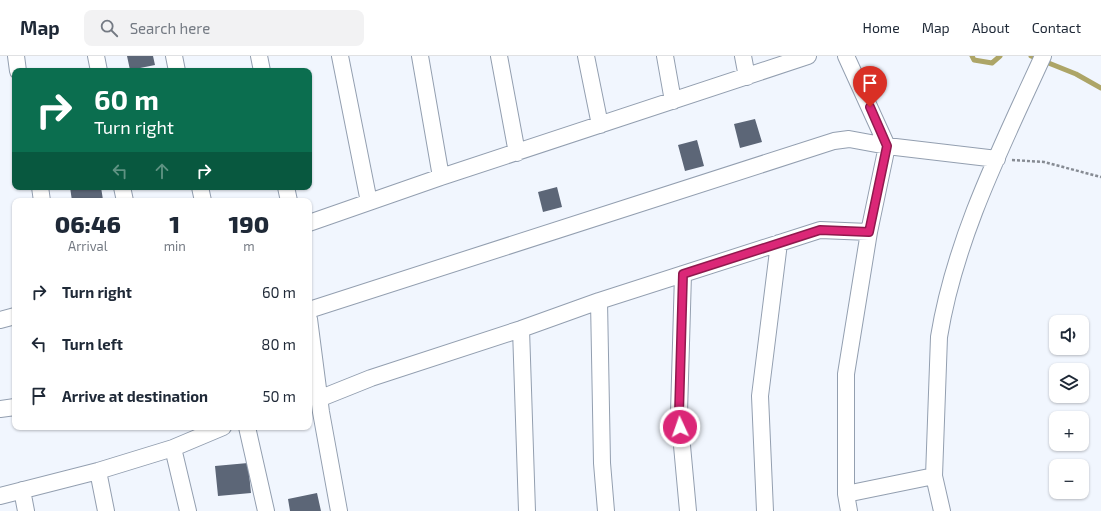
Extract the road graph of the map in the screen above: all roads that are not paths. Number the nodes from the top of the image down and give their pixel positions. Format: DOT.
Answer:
graph roads {
  1 [pos="16,56"];
  2 [pos="96,56"];
  3 [pos="174,56"];
  4 [pos="259,56"];
  5 [pos="340,56"];
  6 [pos="420,56"];
  7 [pos="499,56"];
  8 [pos="586,56"];
  9 [pos="666,56"];
  10 [pos="743,56"];
  11 [pos="808,56"];
  12 [pos="846,56"];
  13 [pos="1043,56"];
  14 [pos="18,68"];
  15 [pos="98,68"];
  16 [pos="176,68"];
  17 [pos="261,68"];
  18 [pos="747,78"];
  19 [pos="673,101"];
  20 [pos="600,125"];
  21 [pos="887,146"];
  22 [pos="517,152"];
  23 [pos="997,159"];
  24 [pos="441,177"];
  25 [pos="369,202"];
  26 [pos="312,222"];
  27 [pos="869,232"];
  28 [pos="779,243"];
  29 [pos="683,274"];
  30 [pos="599,301"];
  31 [pos="312,309"];
  32 [pos="12,317"];
  33 [pos="0,320"];
  34 [pos="521,329"];
  35 [pos="312,341"];
  36 [pos="320,398"];
  37 [pos="12,407"];
  38 [pos="0,409"];
  39 [pos="216,430"];
  40 [pos="248,430"];
  41 [pos="173,448"];
  42 [pos="98,471"];
  43 [pos="934,476"];
  44 [pos="22,490"];
  45 [pos="846,494"];
  46 [pos="0,496"];
  47 [pos="26,511"];
  48 [pos="106,511"];
  49 [pos="188,511"];
  50 [pos="266,511"];
  51 [pos="338,511"];
  52 [pos="526,511"];
  53 [pos="606,511"];
  54 [pos="688,511"];
  55 [pos="765,511"];
  56 [pos="849,511"];
  57 [pos="942,511"];
  1 -- 14 [label="street"];
  2 -- 15 [label="street"];
  3 -- 16 [label="street"];
  4 -- 17 [label="street"];
  5 -- 25 [label="street"];
  6 -- 24 [label="street"];
  7 -- 22 [label="street"];
  8 -- 20 [label="street"];
  9 -- 19 [label="street"];
  10 -- 18 [label="street"];
  11 -- 18 [label="street"];
  12 -- 21 [label="street"];
  13 -- 23 [label="street"];
  18 -- 19 [label="street"];
  19 -- 20 [label="street"];
  20 -- 22 [label="street"];
  21 -- 23 [label="street"];
  21 -- 27 [label="street"];
  21 -- 31 [label="street"];
  22 -- 24 [label="street"];
  23 -- 43 [label="street"];
  24 -- 25 [label="street"];
  25 -- 26 [label="street"];
  27 -- 28 [label="street"];
  27 -- 45 [label="street"];
  28 -- 29 [label="street"];
  28 -- 55 [label="street"];
  29 -- 30 [label="street"];
  29 -- 54 [label="street"];
  30 -- 34 [label="street"];
  30 -- 53 [label="street"];
  32 -- 33 [label="street"];
  34 -- 36 [label="street"];
  34 -- 52 [label="street"];
  35 -- 36 [label="street"];
  36 -- 51 [label="street"];
  37 -- 38 [label="street"];
  39 -- 41 [label="street"];
  40 -- 50 [label="street"];
  41 -- 42 [label="street"];
  41 -- 49 [label="street"];
  42 -- 44 [label="street"];
  42 -- 48 [label="street"];
  43 -- 45 [label="street"];
  43 -- 57 [label="street"];
  44 -- 46 [label="street"];
  44 -- 47 [label="street"];
  45 -- 56 [label="street"];
}
